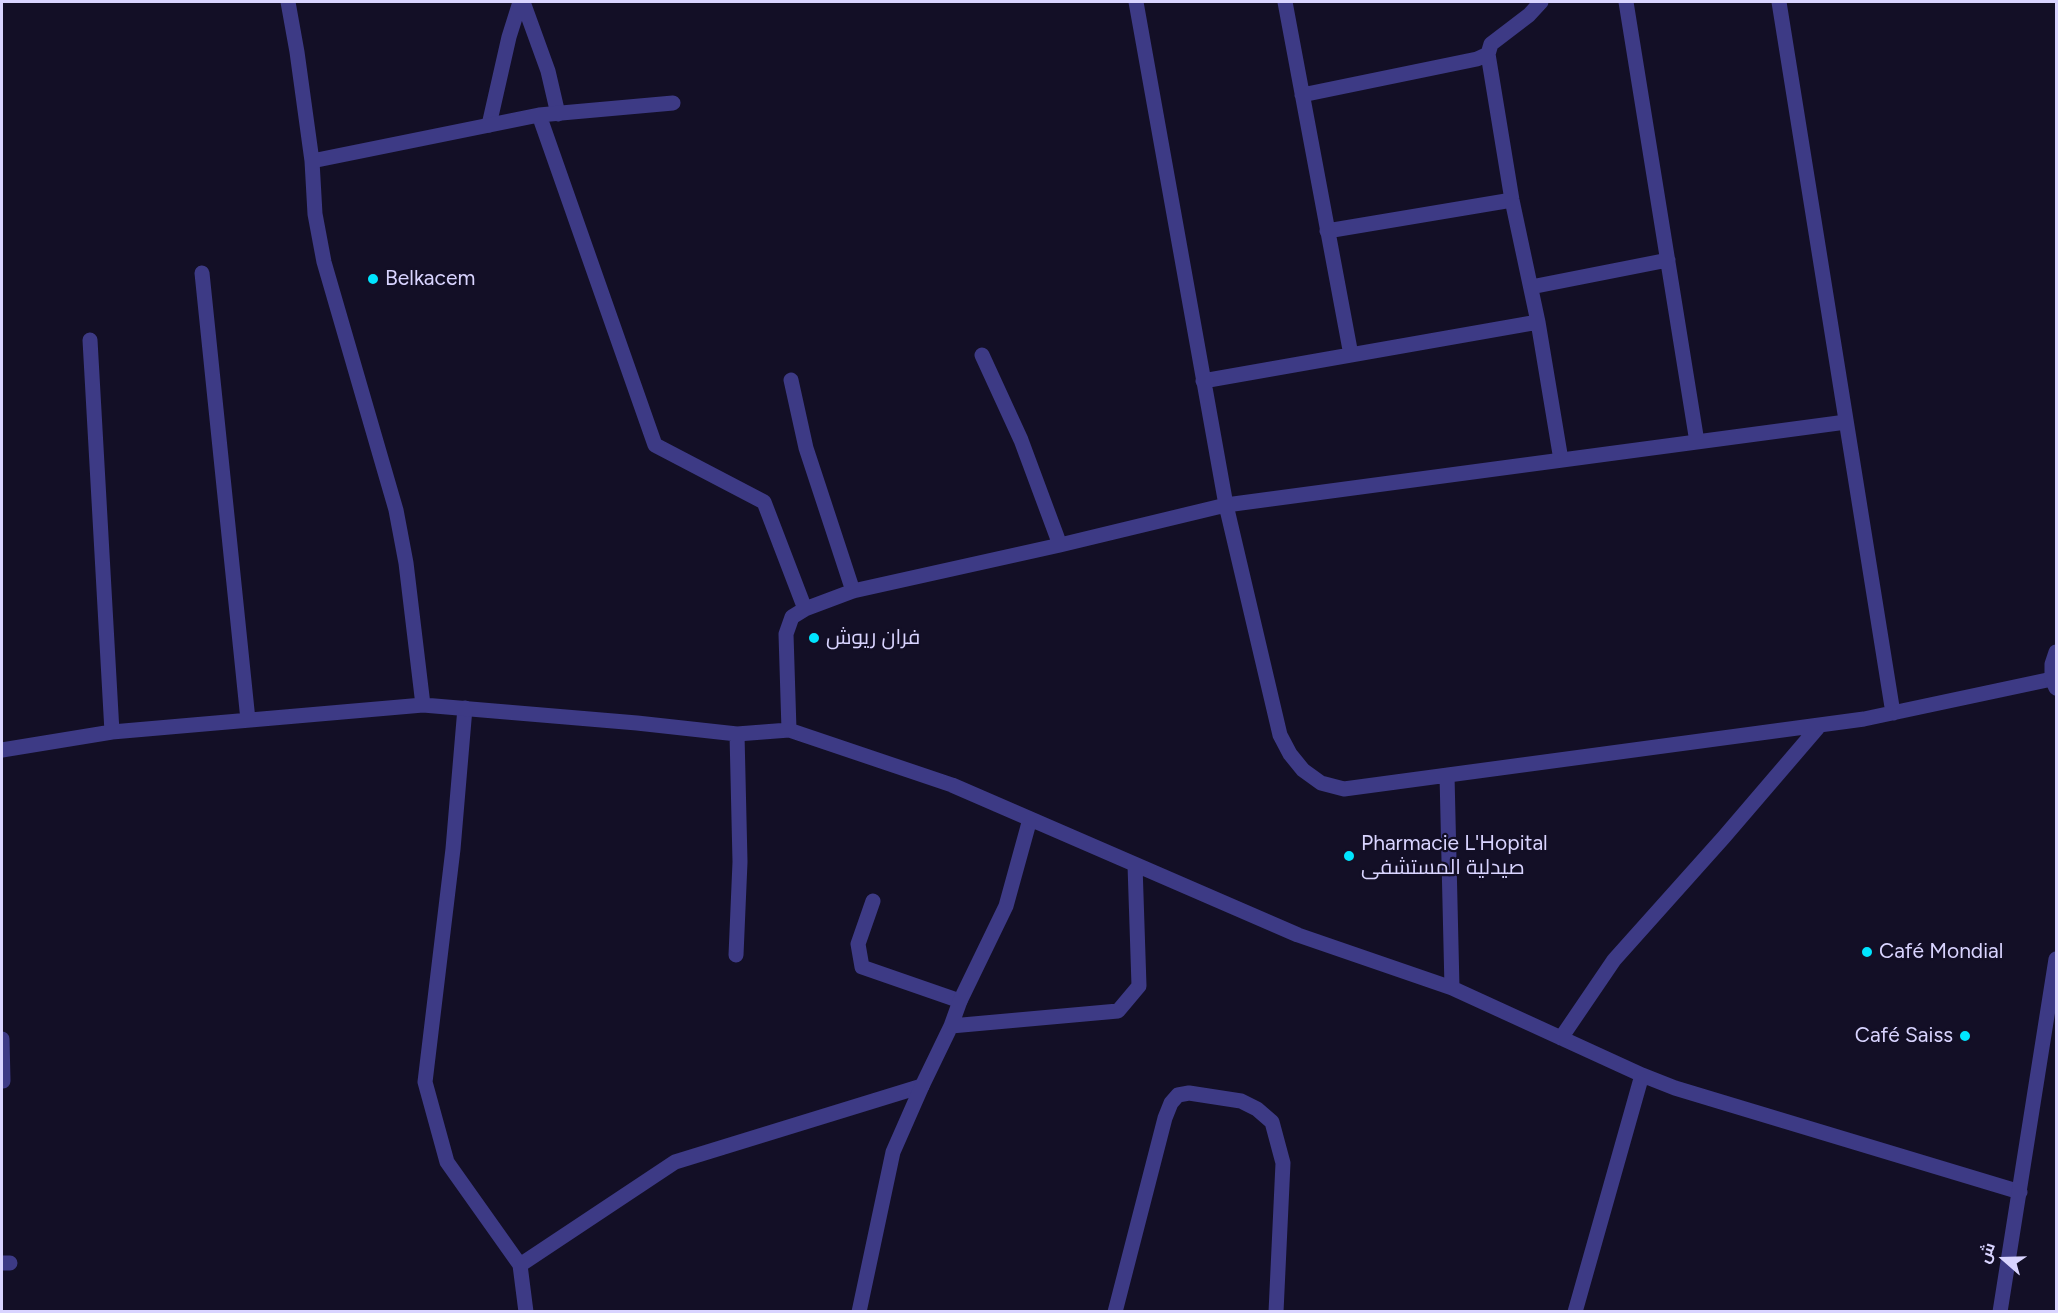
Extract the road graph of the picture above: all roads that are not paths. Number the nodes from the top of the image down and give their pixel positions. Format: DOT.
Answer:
graph roads {
  1 [pos="288,2"];
  2 [pos="522,2"];
  3 [pos="1136,2"];
  4 [pos="1285,2"];
  5 [pos="1541,2"];
  6 [pos="1626,2"];
  7 [pos="1779,2"];
  8 [pos="1488,54"];
  9 [pos="1302,95"];
  10 [pos="673,103"];
  11 [pos="558,114"];
  12 [pos="539,115"];
  13 [pos="489,125"];
  14 [pos="312,161"];
  15 [pos="1512,200"];
  16 [pos="1328,231"];
  17 [pos="1668,260"];
  18 [pos="202,273"];
  19 [pos="1531,287"];
  20 [pos="1538,322"];
  21 [pos="90,340"];
  22 [pos="982,355"];
  23 [pos="1351,355"];
  24 [pos="791,380"];
  25 [pos="1203,381"];
  26 [pos="1846,422"];
  27 [pos="1697,442"];
  28 [pos="1561,460"];
  29 [pos="1226,505"];
  30 [pos="1060,545"];
  31 [pos="853,591"];
  32 [pos="805,609"];
  33 [pos="2056,652"];
  34 [pos="2054,683"];
  35 [pos="423,705"];
  36 [pos="465,708"];
  37 [pos="1893,713"];
  38 [pos="248,720"];
  39 [pos="1820,725"];
  40 [pos="789,730"];
  41 [pos="112,732"];
  42 [pos="737,734"];
  43 [pos="2,750"];
  44 [pos="1448,775"];
  45 [pos="1030,819"];
  46 [pos="1136,865"];
  47 [pos="873,901"];
  48 [pos="736,954"];
  49 [pos="2056,960"];
  50 [pos="1452,988"];
  51 [pos="960,1001"];
  52 [pos="951,1026"];
  53 [pos="1561,1038"];
  54 [pos="2,1039"];
  55 [pos="1642,1075"];
  56 [pos="3,1081"];
  57 [pos="922,1086"];
  58 [pos="2020,1192"];
  59 [pos="520,1265"];
  60 [pos="526,1311"];
  61 [pos="859,1311"];
  62 [pos="1115,1311"];
  63 [pos="1276,1311"];
  64 [pos="1575,1311"];
  65 [pos="2000,1311"];
  1 -- 14 [label="street"];
  2 -- 11 [label="street"];
  2 -- 13 [label="street"];
  3 -- 25 [label="street"];
  4 -- 9 [label="street"];
  5 -- 8 [label="street"];
  6 -- 17 [label="street"];
  7 -- 26 [label="street"];
  8 -- 9 [label="street"];
  8 -- 15 [label="street"];
  9 -- 16 [label="street"];
  10 -- 11 [label="street"];
  11 -- 12 [label="street"];
  12 -- 13 [label="street"];
  12 -- 32 [label="street"];
  13 -- 14 [label="street"];
  14 -- 35 [label="street"];
  15 -- 16 [label="street"];
  15 -- 19 [label="street"];
  16 -- 23 [label="street"];
  17 -- 19 [label="street"];
  17 -- 27 [label="street"];
  18 -- 38 [label="street"];
  19 -- 20 [label="street"];
  20 -- 23 [label="street"];
  20 -- 28 [label="street"];
  21 -- 41 [label="street"];
  22 -- 30 [label="street"];
  23 -- 25 [label="street"];
  24 -- 31 [label="street"];
  25 -- 29 [label="street"];
  26 -- 27 [label="street"];
  26 -- 37 [label="street"];
  27 -- 28 [label="street"];
  28 -- 29 [label="street"];
  29 -- 30 [label="street"];
  29 -- 44 [label="street"];
  30 -- 31 [label="street"];
  31 -- 32 [label="street"];
  32 -- 40 [label="street"];
  33 -- 34 [label="street"];
  34 -- 37 [label="street"];
  35 -- 36 [label="street"];
  35 -- 38 [label="street"];
  36 -- 42 [label="street"];
  36 -- 59 [label="street"];
  37 -- 39 [label="street"];
  38 -- 41 [label="street"];
  39 -- 44 [label="street"];
  39 -- 53 [label="street"];
  40 -- 42 [label="street"];
  40 -- 45 [label="street"];
  41 -- 43 [label="street"];
  42 -- 48 [label="street"];
  44 -- 50 [label="street"];
  45 -- 46 [label="street"];
  45 -- 51 [label="street"];
  46 -- 50 [label="street"];
  46 -- 52 [label="street"];
  47 -- 51 [label="street"];
  49 -- 58 [label="street"];
  50 -- 53 [label="street"];
  51 -- 52 [label="street"];
  52 -- 57 [label="street"];
  53 -- 55 [label="street"];
  54 -- 56 [label="street"];
  55 -- 58 [label="street"];
  55 -- 64 [label="street"];
  57 -- 59 [label="street"];
  57 -- 61 [label="street"];
  58 -- 65 [label="street"];
  59 -- 60 [label="street"];
  62 -- 63 [label="street"];
}
